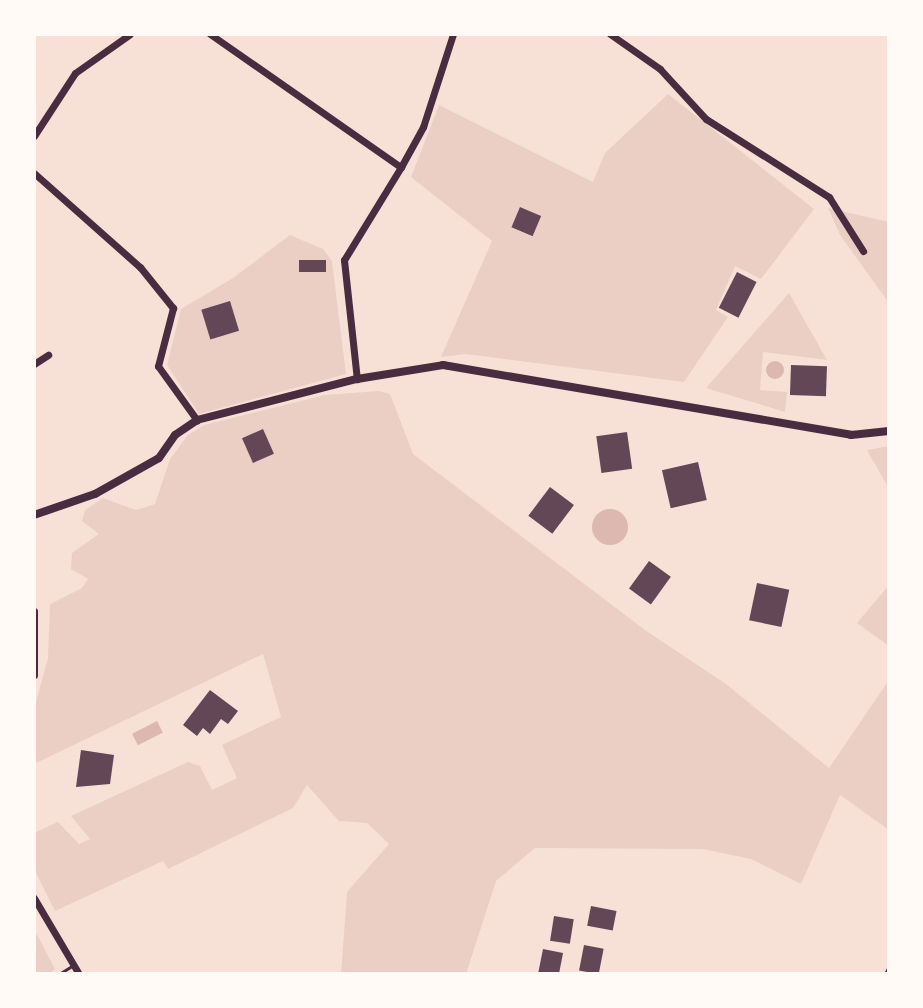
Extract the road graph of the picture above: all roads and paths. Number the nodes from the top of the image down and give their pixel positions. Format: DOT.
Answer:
graph roads {
  1 [pos="130,34"];
  2 [pos="210,34"];
  3 [pos="453,34"];
  4 [pos="610,34"];
  5 [pos="34,136"];
  6 [pos="401,167"];
  7 [pos="34,173"];
  8 [pos="863,251"];
  9 [pos="48,355"];
  10 [pos="34,364"];
  11 [pos="357,379"];
  12 [pos="197,420"];
  13 [pos="889,431"];
  14 [pos="34,515"];
  15 [pos="34,611"];
  16 [pos="34,675"];
  17 [pos="34,898"];
  18 [pos="73,965"];
  19 [pos="889,966"];
  20 [pos="59,974"];
  21 [pos="79,974"];
  22 [pos="885,974"];
  1 -- 5 [label="street"];
  2 -- 6 [label="street"];
  3 -- 6 [label="street"];
  4 -- 8 [label="street"];
  6 -- 11 [label="street"];
  7 -- 12 [label="street"];
  9 -- 10 [label="street"];
  11 -- 12 [label="street"];
  11 -- 13 [label="street"];
  12 -- 14 [label="street"];
  15 -- 16 [label="street"];
  17 -- 18 [label="street"];
  18 -- 20 [label="lane"];
  18 -- 21 [label="street"];
  19 -- 22 [label="lane"];
}
